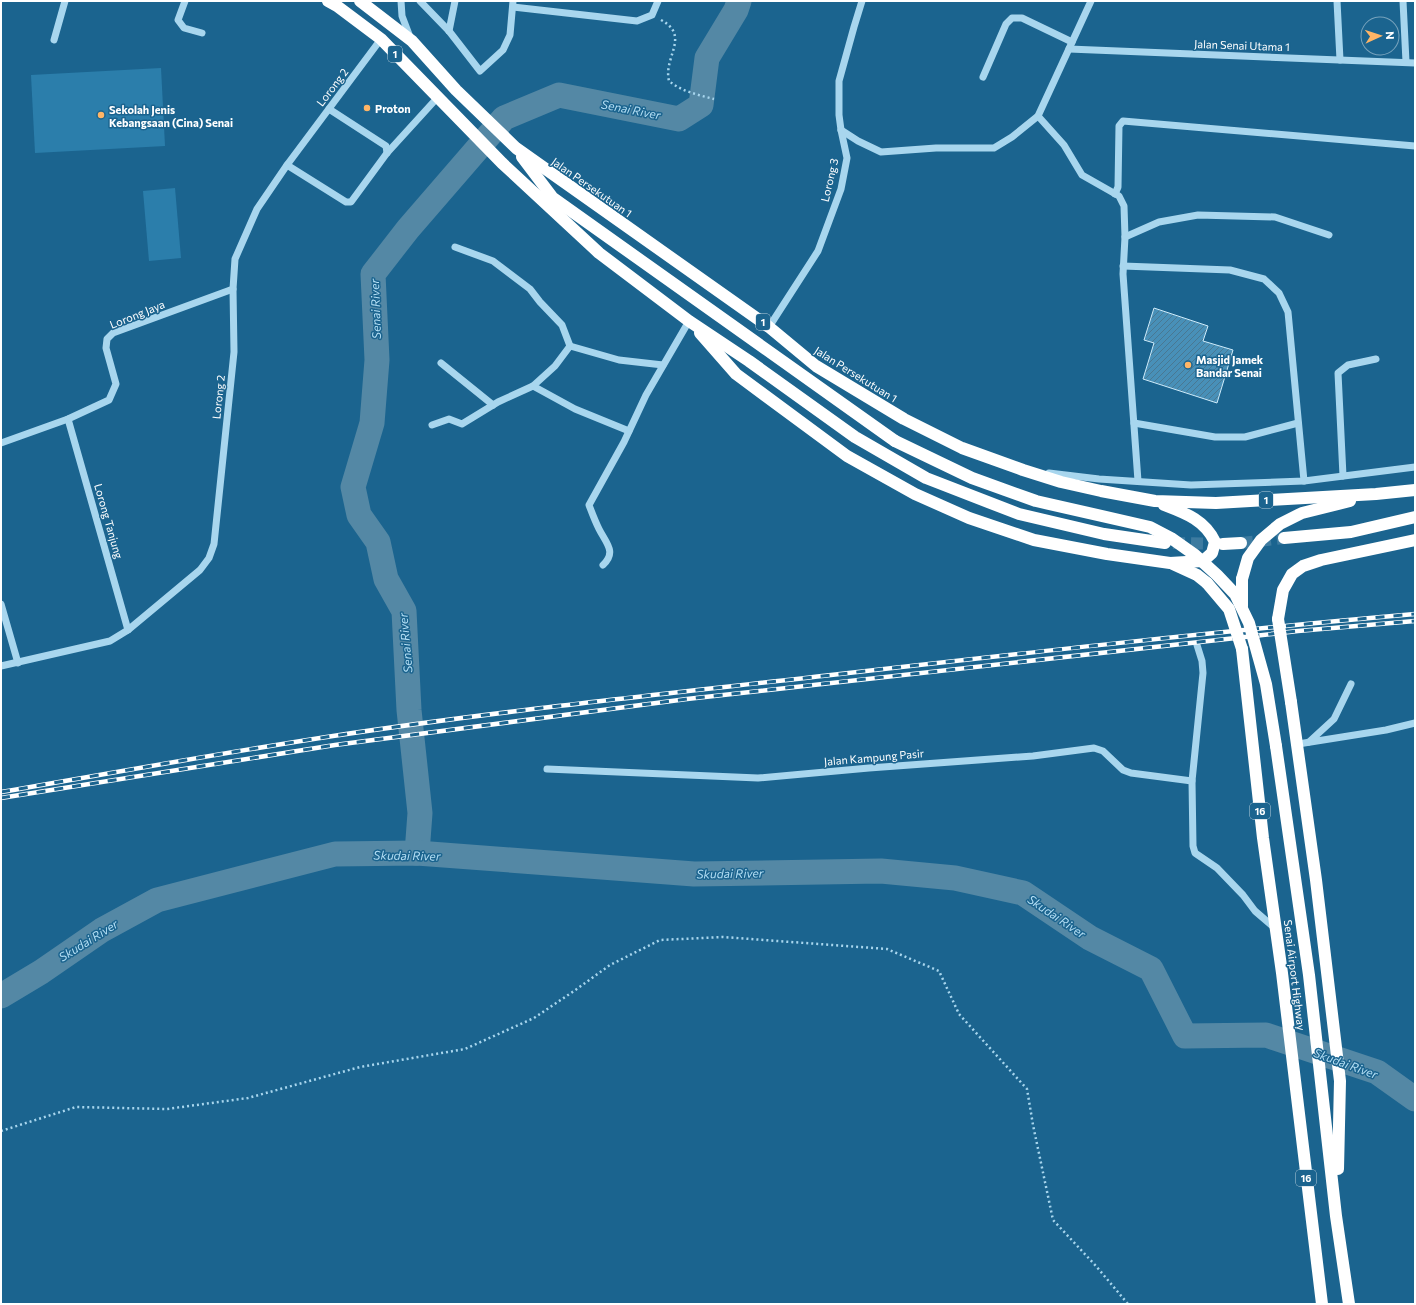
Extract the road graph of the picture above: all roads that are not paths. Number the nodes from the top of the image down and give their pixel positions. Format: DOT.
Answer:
graph roads {
  1 [pos="65,1"];
  2 [pos="185,1"];
  3 [pos="328,1"];
  4 [pos="360,1"];
  5 [pos="401,1"];
  6 [pos="420,1"];
  7 [pos="455,1"];
  8 [pos="658,1"];
  9 [pos="862,1"];
  10 [pos="1091,1"];
  11 [pos="1337,1"];
  12 [pos="1403,1"];
  13 [pos="513,4"];
  14 [pos="449,31"];
  15 [pos="202,34"];
  16 [pos="381,39"];
  17 [pos="54,40"];
  18 [pos="412,40"];
  19 [pos="1072,42"];
  20 [pos="1069,49"];
  21 [pos="1340,60"];
  22 [pos="1406,62"];
  23 [pos="1415,63"];
  24 [pos="983,77"];
  25 [pos="438,97"];
  26 [pos="329,109"];
  27 [pos="1038,116"];
  28 [pos="841,130"];
  29 [pos="1415,146"];
  30 [pos="516,148"];
  31 [pos="387,153"];
  32 [pos="287,165"];
  33 [pos="1115,194"];
  34 [pos="1329,235"];
  35 [pos="1125,237"];
  36 [pos="455,247"];
  37 [pos="1124,266"];
  38 [pos="232,289"];
  39 [pos="690,321"];
  40 [pos="769,327"];
  41 [pos="570,346"];
  42 [pos="1376,359"];
  43 [pos="441,363"];
  44 [pos="663,365"];
  45 [pos="532,386"];
  46 [pos="493,405"];
  47 [pos="68,418"];
  48 [pos="1134,423"];
  49 [pos="1298,423"];
  50 [pos="432,424"];
  51 [pos="629,431"];
  52 [pos="1,443"];
  53 [pos="1415,467"];
  54 [pos="1023,470"];
  55 [pos="1343,476"];
  56 [pos="1138,481"];
  57 [pos="1304,481"];
  58 [pos="1415,490"];
  59 [pos="1376,494"];
  60 [pos="1155,501"];
  61 [pos="1415,517"];
  62 [pos="1284,538"];
  63 [pos="1415,540"];
  64 [pos="1165,543"];
  65 [pos="1241,543"];
  66 [pos="1224,544"];
  67 [pos="1170,563"];
  68 [pos="603,565"];
  69 [pos="1,604"];
  70 [pos="128,630"];
  71 [pos="1197,645"];
  72 [pos="1242,649"];
  73 [pos="18,663"];
  74 [pos="1,666"];
  75 [pos="1351,684"];
  76 [pos="1415,723"];
  77 [pos="1303,743"];
  78 [pos="546,769"];
  79 [pos="1192,781"];
  80 [pos="1276,929"];
  81 [pos="1336,1216"];
  82 [pos="1322,1304"];
  83 [pos="1348,1304"];
  1 -- 17 [label="street"];
  2 -- 15 [label="street"];
  3 -- 16 [label="highway, 1"];
  4 -- 18 [label="highway, Jalan Persekutuan 1 / 1"];
  5 -- 18 [label="street"];
  6 -- 14 [label="street"];
  7 -- 14 [label="street"];
  8 -- 13 [label="street"];
  9 -- 28 [label="street, Lorong 3"];
  10 -- 19 [label="street"];
  11 -- 21 [label="street"];
  12 -- 22 [label="street"];
  13 -- 14 [label="street"];
  16 -- 25 [label="highway, 1"];
  16 -- 26 [label="street, Lorong 2"];
  18 -- 30 [label="highway, Jalan Persekutuan 1 / 1"];
  19 -- 20 [label="street"];
  19 -- 24 [label="street"];
  20 -- 21 [label="street, Jalan Senai Utama 1"];
  20 -- 27 [label="street"];
  21 -- 22 [label="street, Jalan Senai Utama 1"];
  22 -- 23 [label="street, Jalan Senai Utama 1"];
  25 -- 31 [label="street"];
  25 -- 39 [label="highway, 1"];
  26 -- 31 [label="street"];
  26 -- 32 [label="street, Lorong 2"];
  27 -- 28 [label="street"];
  27 -- 33 [label="street"];
  28 -- 40 [label="street, Lorong 3"];
  29 -- 33 [label="street"];
  30 -- 40 [label="highway, Jalan Persekutuan 1 / 1"];
  30 -- 81 [label="highway, bridge"];
  31 -- 32 [label="street"];
  32 -- 38 [label="street, Lorong 2"];
  33 -- 35 [label="street"];
  34 -- 35 [label="street"];
  35 -- 37 [label="street"];
  36 -- 41 [label="street"];
  37 -- 48 [label="street"];
  37 -- 49 [label="street"];
  38 -- 47 [label="street, Lorong Jaya"];
  38 -- 70 [label="street, Lorong 2"];
  39 -- 44 [label="street"];
  39 -- 64 [label="highway, 1"];
  39 -- 67 [label="highway"];
  40 -- 54 [label="highway, Jalan Persekutuan 1 / 1"];
  41 -- 44 [label="street"];
  41 -- 45 [label="street"];
  42 -- 55 [label="street"];
  43 -- 46 [label="street"];
  44 -- 51 [label="street"];
  45 -- 46 [label="street"];
  45 -- 51 [label="street"];
  46 -- 50 [label="street"];
  47 -- 52 [label="street, Lorong Jaya"];
  47 -- 70 [label="street, Lorong Tanjung"];
  48 -- 49 [label="street"];
  48 -- 56 [label="street"];
  49 -- 57 [label="street"];
  51 -- 68 [label="street"];
  53 -- 55 [label="street"];
  54 -- 56 [label="street"];
  54 -- 60 [label="highway, Jalan Persekutuan 1 / 1"];
  55 -- 57 [label="street"];
  56 -- 57 [label="street"];
  58 -- 59 [label="highway, 1"];
  59 -- 60 [label="highway, Jalan Persekutuan 1 / 1"];
  59 -- 72 [label="highway, bridge"];
  60 -- 67 [label="highway"];
  61 -- 62 [label="highway"];
  63 -- 77 [label="highway, bridge"];
  65 -- 66 [label="highway"];
  67 -- 72 [label="highway, bridge"];
  69 -- 73 [label="street"];
  70 -- 73 [label="street, Lorong 2"];
  71 -- 79 [label="street"];
  72 -- 80 [label="highway, Senai Airport Highway / 16"];
  73 -- 74 [label="street, Lorong 2"];
  75 -- 77 [label="street"];
  76 -- 77 [label="street"];
  77 -- 81 [label="highway"];
  78 -- 79 [label="street, Jalan Kampung Pasir"];
  79 -- 80 [label="street"];
  80 -- 82 [label="highway, Senai Airport Highway / 16"];
  81 -- 83 [label="highway"];
}
